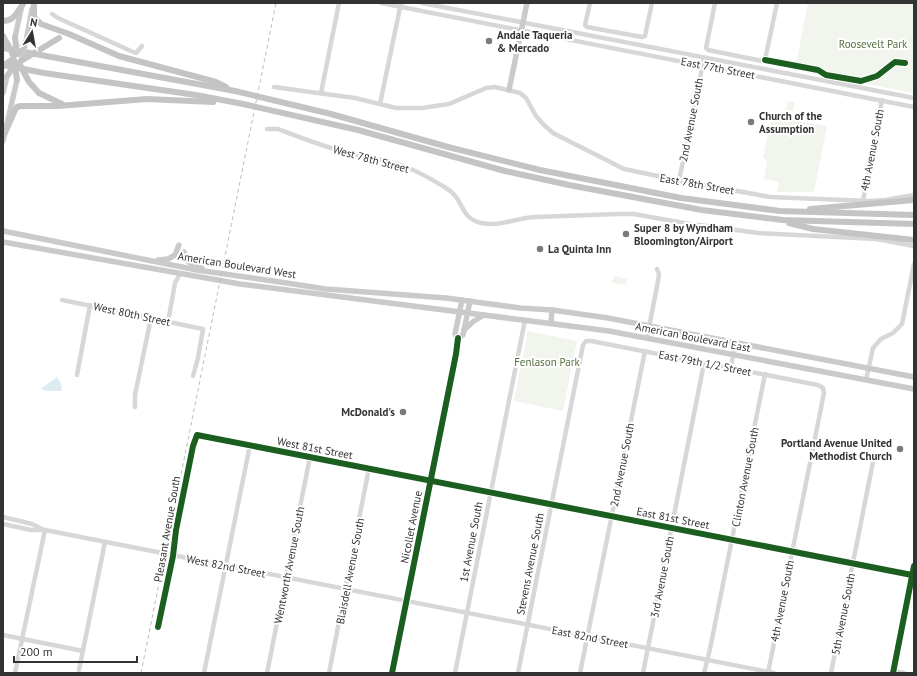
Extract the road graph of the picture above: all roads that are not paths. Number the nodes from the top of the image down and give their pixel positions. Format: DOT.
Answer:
graph roads {
  1 [pos="23,3"];
  2 [pos="34,3"];
  3 [pos="339,3"];
  4 [pos="381,3"];
  5 [pos="422,3"];
  6 [pos="527,3"];
  7 [pos="590,3"];
  8 [pos="652,3"];
  9 [pos="715,3"];
  10 [pos="777,3"];
  11 [pos="401,5"];
  12 [pos="52,14"];
  13 [pos="3,21"];
  14 [pos="523,22"];
  15 [pos="521,30"];
  16 [pos="3,36"];
  17 [pos="15,37"];
  18 [pos="82,39"];
  19 [pos="26,42"];
  20 [pos="588,43"];
  21 [pos="637,45"];
  22 [pos="142,46"];
  23 [pos="3,48"];
  24 [pos="704,58"];
  25 [pos="16,60"];
  26 [pos="3,65"];
  27 [pos="702,65"];
  28 [pos="7,76"];
  29 [pos="17,80"];
  30 [pos="274,87"];
  31 [pos="509,90"];
  32 [pos="235,91"];
  33 [pos="3,93"];
  34 [pos="321,93"];
  35 [pos="914,98"];
  36 [pos="882,100"];
  37 [pos="243,104"];
  38 [pos="380,104"];
  39 [pos="68,105"];
  40 [pos="914,107"];
  41 [pos="267,129"];
  42 [pos="4,138"];
  43 [pos="679,181"];
  44 [pos="914,195"];
  45 [pos="914,200"];
  46 [pos="863,201"];
  47 [pos="780,211"];
  48 [pos="914,215"];
  49 [pos="766,218"];
  50 [pos="914,224"];
  51 [pos="3,230"];
  52 [pos="914,240"];
  53 [pos="3,243"];
  54 [pos="179,245"];
  55 [pos="914,246"];
  56 [pos="184,252"];
  57 [pos="154,261"];
  58 [pos="914,264"];
  59 [pos="657,269"];
  60 [pos="214,272"];
  61 [pos="177,273"];
  62 [pos="389,293"];
  63 [pos="62,300"];
  64 [pos="462,300"];
  65 [pos="470,301"];
  66 [pos="388,303"];
  67 [pos="90,306"];
  68 [pos="552,310"];
  69 [pos="460,312"];
  70 [pos="468,313"];
  71 [pos="484,315"];
  72 [pos="151,318"];
  73 [pos="525,320"];
  74 [pos="168,322"];
  75 [pos="551,323"];
  76 [pos="650,325"];
  77 [pos="464,331"];
  78 [pos="458,338"];
  79 [pos="647,338"];
  80 [pos="586,341"];
  81 [pos="735,342"];
  82 [pos="645,351"];
  83 [pos="734,354"];
  84 [pos="824,360"];
  85 [pos="704,363"];
  86 [pos="839,363"];
  87 [pos="731,368"];
  88 [pos="868,368"];
  89 [pos="821,371"];
  90 [pos="765,374"];
  91 [pos="837,374"];
  92 [pos="77,375"];
  93 [pos="194,376"];
  94 [pos="914,377"];
  95 [pos="866,380"];
  96 [pos="823,388"];
  97 [pos="914,389"];
  98 [pos="135,407"];
  99 [pos="197,435"];
  100 [pos="250,445"];
  101 [pos="310,457"];
  102 [pos="873,462"];
  103 [pos="369,468"];
  104 [pos="430,480"];
  105 [pos="491,493"];
  106 [pos="552,505"];
  107 [pos="612,516"];
  108 [pos="3,517"];
  109 [pos="3,524"];
  110 [pos="672,528"];
  111 [pos="45,530"];
  112 [pos="732,540"];
  113 [pos="105,542"];
  114 [pos="792,552"];
  115 [pos="173,556"];
  116 [pos="853,564"];
  117 [pos="225,566"];
  118 [pos="914,566"];
  119 [pos="912,576"];
  120 [pos="286,578"];
  121 [pos="346,590"];
  122 [pos="406,601"];
  123 [pos="467,613"];
  124 [pos="528,625"];
  125 [pos="158,627"];
  126 [pos="3,635"];
  127 [pos="588,637"];
  128 [pos="22,639"];
  129 [pos="648,648"];
  130 [pos="83,651"];
  131 [pos="706,660"];
  132 [pos="79,670"];
  133 [pos="768,672"];
  134 [pos="893,672"];
  135 [pos="15,673"];
  136 [pos="206,673"];
  137 [pos="267,673"];
  138 [pos="329,673"];
  139 [pos="392,673"];
  140 [pos="455,673"];
  141 [pos="518,673"];
  142 [pos="580,673"];
  143 [pos="643,673"];
  144 [pos="704,673"];
  145 [pos="774,673"];
  146 [pos="831,673"];
  147 [pos="904,673"];
  1 -- 13 [label="highway"];
  1 -- 17 [label="main road"];
  2 -- 18 [label="highway"];
  2 -- 19 [label="main road"];
  3 -- 34 [label="street"];
  4 -- 11 [label="street, East 77th Street"];
  5 -- 14 [label="street, East 77th Street"];
  6 -- 14 [label="main road"];
  7 -- 8 [label="street"];
  9 -- 10 [label="street"];
  11 -- 15 [label="street, East 77th Street"];
  11 -- 38 [label="street"];
  12 -- 22 [label="street"];
  14 -- 15 [label="main road"];
  14 -- 21 [label="street, East 77th Street"];
  15 -- 20 [label="street, East 77th Street"];
  15 -- 31 [label="main road"];
  16 -- 25 [label="highway, bridge"];
  17 -- 25 [label="highway, bridge"];
  18 -- 25 [label="highway, bridge"];
  18 -- 32 [label="highway"];
  19 -- 25 [label="highway, bridge"];
  20 -- 21 [label="street"];
  20 -- 27 [label="street, East 77th Street"];
  21 -- 24 [label="street, East 77th Street"];
  23 -- 32 [label="highway"];
  24 -- 27 [label="street, 2nd Avenue South"];
  24 -- 35 [label="street, East 77th Street"];
  25 -- 26 [label="highway, bridge"];
  25 -- 28 [label="highway, bridge"];
  25 -- 29 [label="highway, bridge"];
  25 -- 39 [label="highway, bridge"];
  26 -- 37 [label="highway"];
  27 -- 36 [label="street, East 77th Street"];
  27 -- 43 [label="street, 2nd Avenue South"];
  28 -- 33 [label="main road"];
  29 -- 42 [label="main road"];
  30 -- 34 [label="street"];
  31 -- 38 [label="street"];
  31 -- 43 [label="street, East 78th Street"];
  32 -- 47 [label="highway"];
  34 -- 38 [label="street"];
  36 -- 40 [label="street, East 77th Street"];
  36 -- 46 [label="street, 4th Avenue South"];
  37 -- 39 [label="highway"];
  37 -- 49 [label="highway"];
  39 -- 42 [label="highway"];
  41 -- 55 [label="street, West 78th Street"];
  43 -- 46 [label="street, East 78th Street"];
  44 -- 46 [label="street, East 78th Street"];
  45 -- 47 [label="highway"];
  47 -- 48 [label="highway"];
  49 -- 50 [label="highway"];
  49 -- 52 [label="highway"];
  51 -- 57 [label="main road, American Boulevard West"];
  53 -- 61 [label="main road, American Boulevard West"];
  54 -- 57 [label="main road"];
  56 -- 60 [label="main road"];
  57 -- 60 [label="main road, American Boulevard West"];
  58 -- 88 [label="street"];
  59 -- 76 [label="street"];
  60 -- 62 [label="main road, American Boulevard West"];
  61 -- 66 [label="main road, American Boulevard West"];
  61 -- 74 [label="street"];
  62 -- 64 [label="main road, American Boulevard West"];
  62 -- 66 [label="main road"];
  63 -- 67 [label="street, West 80th Street"];
  64 -- 65 [label="main road, American Boulevard West"];
  64 -- 69 [label="main road, Nicollet Avenue"];
  65 -- 68 [label="main road, American Boulevard East"];
  65 -- 70 [label="main road"];
  66 -- 69 [label="main road, American Boulevard West"];
  67 -- 72 [label="street, West 80th Street"];
  67 -- 92 [label="street"];
  68 -- 75 [label="main road"];
  68 -- 76 [label="main road, American Boulevard East"];
  69 -- 70 [label="main road, American Boulevard West"];
  69 -- 78 [label="main road, Nicollet Avenue"];
  70 -- 71 [label="main road, American Boulevard East"];
  70 -- 77 [label="main road"];
  71 -- 73 [label="main road, American Boulevard East"];
  71 -- 77 [label="main road"];
  72 -- 74 [label="street, West 80th Street"];
  72 -- 98 [label="street"];
  73 -- 75 [label="main road, American Boulevard East"];
  73 -- 105 [label="street, 1st Avenue South"];
  74 -- 93 [label="street, West 80th Street"];
  75 -- 79 [label="main road, American Boulevard East"];
  76 -- 79 [label="street"];
  76 -- 81 [label="main road, American Boulevard East"];
  77 -- 78 [label="main road"];
  78 -- 104 [label="main road, Nicollet Avenue"];
  79 -- 83 [label="main road, American Boulevard East"];
  80 -- 82 [label="street, East 79th 1/2 Street"];
  80 -- 106 [label="street, Stevens Avenue South"];
  81 -- 83 [label="street"];
  81 -- 84 [label="main road, American Boulevard East"];
  82 -- 85 [label="street, East 79th 1/2 Street"];
  82 -- 107 [label="street, 2nd Avenue South"];
  83 -- 87 [label="street"];
  83 -- 89 [label="main road, American Boulevard East"];
  84 -- 86 [label="main road, American Boulevard East"];
  84 -- 89 [label="main road"];
  85 -- 87 [label="street, East 79th 1/2 Street"];
  85 -- 110 [label="street, 3rd Avenue South"];
  86 -- 88 [label="main road, American Boulevard East"];
  86 -- 91 [label="main road"];
  87 -- 90 [label="street, East 79th 1/2 Street"];
  88 -- 94 [label="main road, American Boulevard East"];
  88 -- 95 [label="street"];
  89 -- 91 [label="main road, American Boulevard East"];
  90 -- 96 [label="street, East 79th 1/2 Street"];
  90 -- 112 [label="street, Clinton Avenue South"];
  91 -- 95 [label="main road, American Boulevard East"];
  95 -- 97 [label="main road, American Boulevard East"];
  96 -- 114 [label="street, 4th Avenue South"];
  99 -- 100 [label="street, West 81st Street"];
  99 -- 115 [label="street, Pleasant Avenue South"];
  100 -- 101 [label="street, West 81st Street"];
  100 -- 117 [label="street"];
  101 -- 103 [label="street, West 81st Street"];
  101 -- 120 [label="street, Wentworth Avenue South"];
  102 -- 116 [label="street, 5th Avenue South"];
  103 -- 104 [label="street, West 81st Street"];
  103 -- 121 [label="street, Blaisdell Avenue South"];
  104 -- 105 [label="street, East 81st Street"];
  104 -- 122 [label="main road, Nicollet Avenue"];
  105 -- 106 [label="street, East 81st Street"];
  105 -- 123 [label="street, 1st Avenue South"];
  106 -- 107 [label="street, East 81st Street"];
  106 -- 124 [label="street, Stevens Avenue South"];
  107 -- 110 [label="street, East 81st Street"];
  107 -- 127 [label="street, 2nd Avenue South"];
  108 -- 111 [label="street, West 82nd Street"];
  109 -- 111 [label="street, West 82nd Street"];
  110 -- 112 [label="street, East 81st Street"];
  110 -- 129 [label="street, 3rd Avenue South"];
  111 -- 113 [label="street, West 82nd Street"];
  111 -- 128 [label="street"];
  112 -- 114 [label="street, East 81st Street"];
  112 -- 131 [label="street, Clinton Avenue South"];
  113 -- 115 [label="street, West 82nd Street"];
  113 -- 130 [label="street"];
  114 -- 116 [label="street, East 81st Street"];
  114 -- 133 [label="street, 4th Avenue South"];
  115 -- 117 [label="street, West 82nd Street"];
  115 -- 125 [label="street, Pleasant Avenue South"];
  116 -- 119 [label="street, East 81st Street"];
  116 -- 146 [label="street, 5th Avenue South"];
  117 -- 120 [label="street, West 82nd Street"];
  117 -- 136 [label="street"];
  118 -- 119 [label="main road"];
  119 -- 134 [label="main road"];
  120 -- 121 [label="street, West 82nd Street"];
  120 -- 137 [label="street, Wentworth Avenue South"];
  121 -- 122 [label="street, West 82nd Street"];
  121 -- 138 [label="street, Blaisdell Avenue South"];
  122 -- 123 [label="street, East 82nd Street"];
  122 -- 139 [label="main road, Nicollet Avenue"];
  123 -- 124 [label="street, East 82nd Street"];
  123 -- 140 [label="street, 1st Avenue South"];
  124 -- 127 [label="street, East 82nd Street"];
  124 -- 141 [label="street, Stevens Avenue South"];
  126 -- 128 [label="street"];
  127 -- 129 [label="street, East 82nd Street"];
  127 -- 142 [label="street, 2nd Avenue South"];
  128 -- 130 [label="street"];
  128 -- 135 [label="street"];
  129 -- 131 [label="street, East 82nd Street"];
  129 -- 143 [label="street, 3rd Avenue South"];
  130 -- 132 [label="street"];
  131 -- 133 [label="street, East 82nd Street"];
  131 -- 144 [label="street, Clinton Avenue South"];
  133 -- 145 [label="street, East 82nd Street"];
  134 -- 147 [label="street"];
}
